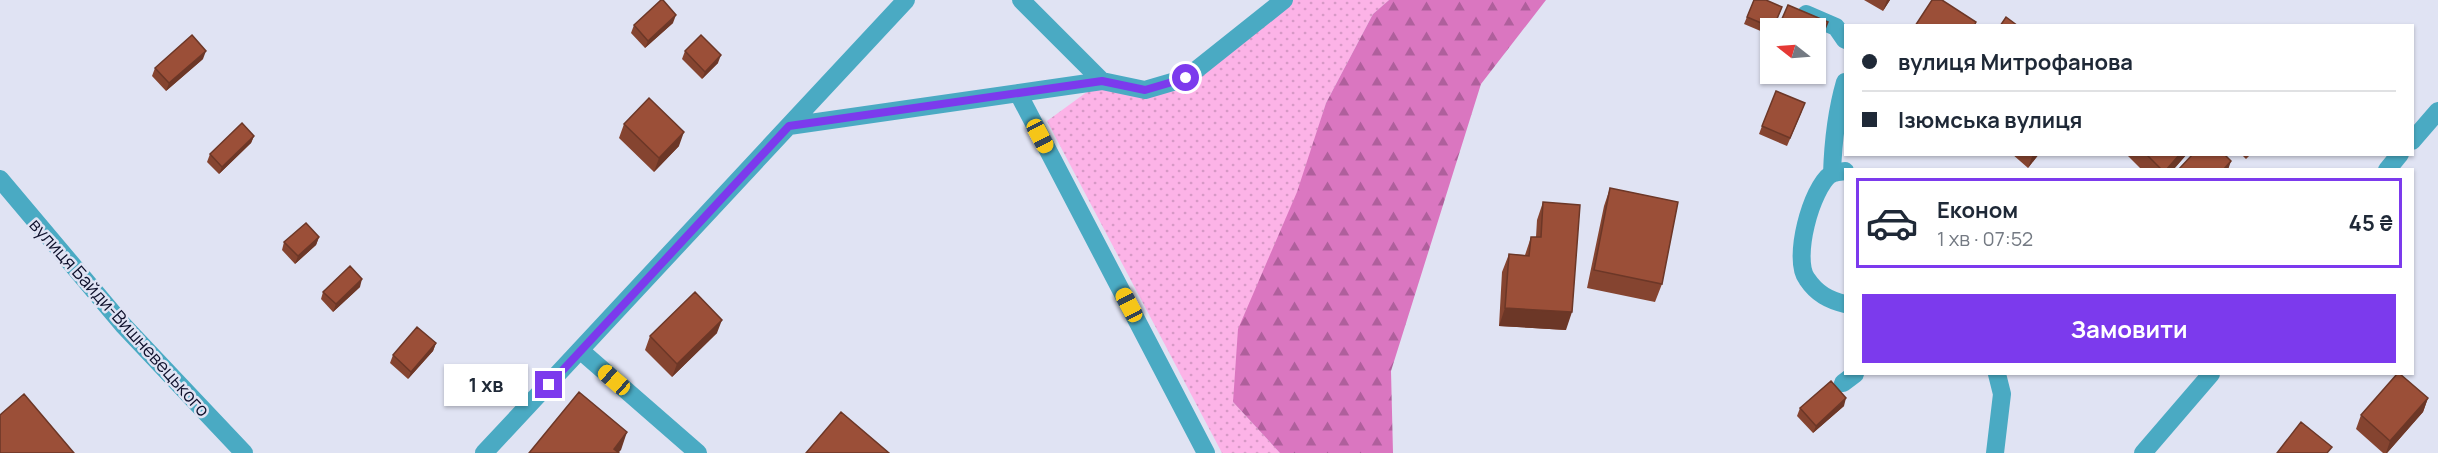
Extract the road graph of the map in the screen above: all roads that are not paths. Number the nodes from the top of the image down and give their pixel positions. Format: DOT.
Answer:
graph roads {
  1 [pos="906,0"];
  2 [pos="1021,0"];
  3 [pos="1284,0"];
  4 [pos="1796,10"];
  5 [pos="1844,39"];
  6 [pos="1102,81"];
  7 [pos="1844,86"];
  8 [pos="1018,93"];
  9 [pos="2438,111"];
  10 [pos="789,126"];
  11 [pos="2414,139"];
  12 [pos="2398,156"];
  13 [pos="2389,168"];
  14 [pos="1838,172"];
  15 [pos="0,179"];
  16 [pos="1844,304"];
  17 [pos="581,351"];
  18 [pos="1997,375"];
  19 [pos="2210,375"];
  20 [pos="244,453"];
  21 [pos="484,453"];
  22 [pos="698,453"];
  23 [pos="1206,453"];
  24 [pos="1995,453"];
  25 [pos="2143,453"];
  1 -- 10 [label="street"];
  2 -- 6 [label="street"];
  3 -- 6 [label="street"];
  4 -- 5 [label="street"];
  6 -- 8 [label="street"];
  7 -- 14 [label="street"];
  8 -- 10 [label="street"];
  8 -- 23 [label="street"];
  9 -- 11 [label="street"];
  10 -- 17 [label="street"];
  12 -- 13 [label="street"];
  14 -- 16 [label="street"];
  15 -- 20 [label="street, вулиця Байди-Вишневецького"];
  17 -- 21 [label="street"];
  17 -- 22 [label="street"];
  18 -- 24 [label="street"];
  19 -- 25 [label="street"];
}
